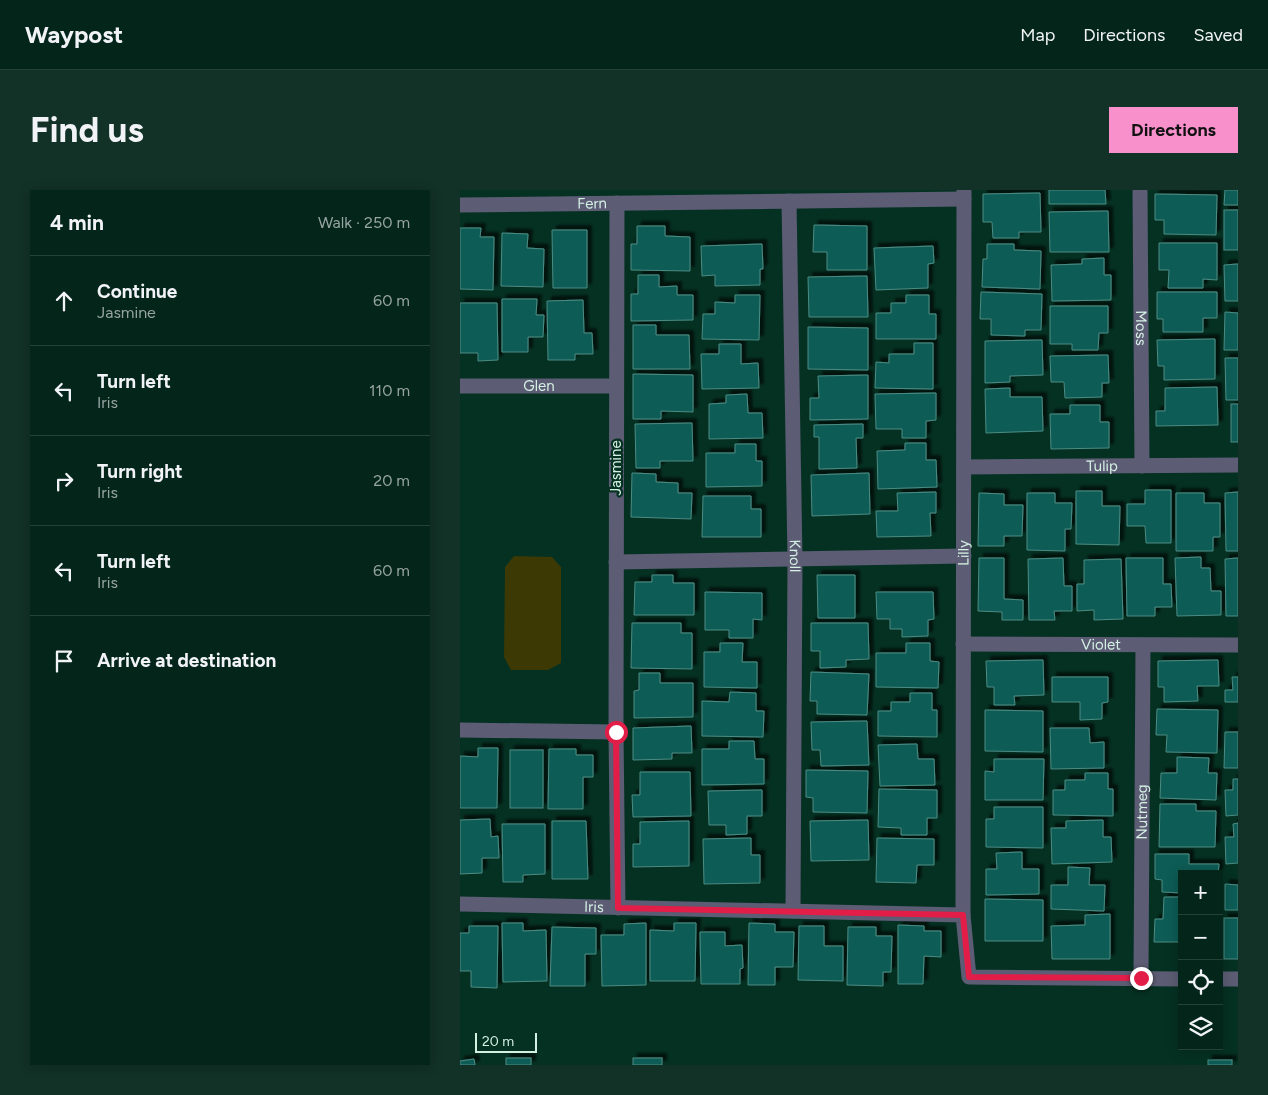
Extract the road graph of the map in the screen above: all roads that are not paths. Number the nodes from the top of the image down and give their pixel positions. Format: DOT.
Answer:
graph roads {
  1 [pos="1140,190"];
  2 [pos="964,194"];
  3 [pos="789,201"];
  4 [pos="617,203"];
  5 [pos="460,205"];
  6 [pos="460,386"];
  7 [pos="616,386"];
  8 [pos="1238,465"];
  9 [pos="1142,466"];
  10 [pos="964,467"];
  11 [pos="964,556"];
  12 [pos="794,559"];
  13 [pos="616,562"];
  14 [pos="964,644"];
  15 [pos="1143,644"];
  16 [pos="1238,645"];
  17 [pos="460,730"];
  18 [pos="616,732"];
  19 [pos="460,904"];
  20 [pos="618,908"];
  21 [pos="793,911"];
  22 [pos="963,915"];
  23 [pos="1141,978"];
  24 [pos="1178,979"];
  25 [pos="1223,979"];
  26 [pos="1238,979"];
  1 -- 9 [label="street, Moss"];
  2 -- 3 [label="street, Fern"];
  2 -- 10 [label="street, Lilly"];
  3 -- 4 [label="street, Fern"];
  3 -- 12 [label="street, Knoll"];
  4 -- 5 [label="street, Fern"];
  4 -- 7 [label="street, Jasmine"];
  6 -- 7 [label="street, Glen"];
  7 -- 13 [label="street, Jasmine"];
  8 -- 9 [label="street, Tulip"];
  9 -- 10 [label="street, Tulip"];
  10 -- 11 [label="street, Lilly"];
  11 -- 12 [label="street"];
  11 -- 14 [label="street, Lilly"];
  12 -- 13 [label="street"];
  12 -- 21 [label="street, Knoll"];
  13 -- 18 [label="street, Jasmine"];
  14 -- 15 [label="street, Violet"];
  14 -- 22 [label="street, Lilly"];
  15 -- 16 [label="street, Violet"];
  15 -- 23 [label="street, Nutmeg"];
  17 -- 18 [label="street"];
  18 -- 20 [label="street, Jasmine"];
  19 -- 20 [label="street, Iris"];
  20 -- 21 [label="street, Iris"];
  21 -- 22 [label="street, Iris"];
  22 -- 23 [label="street"];
  23 -- 24 [label="street"];
  25 -- 26 [label="street"];
}
